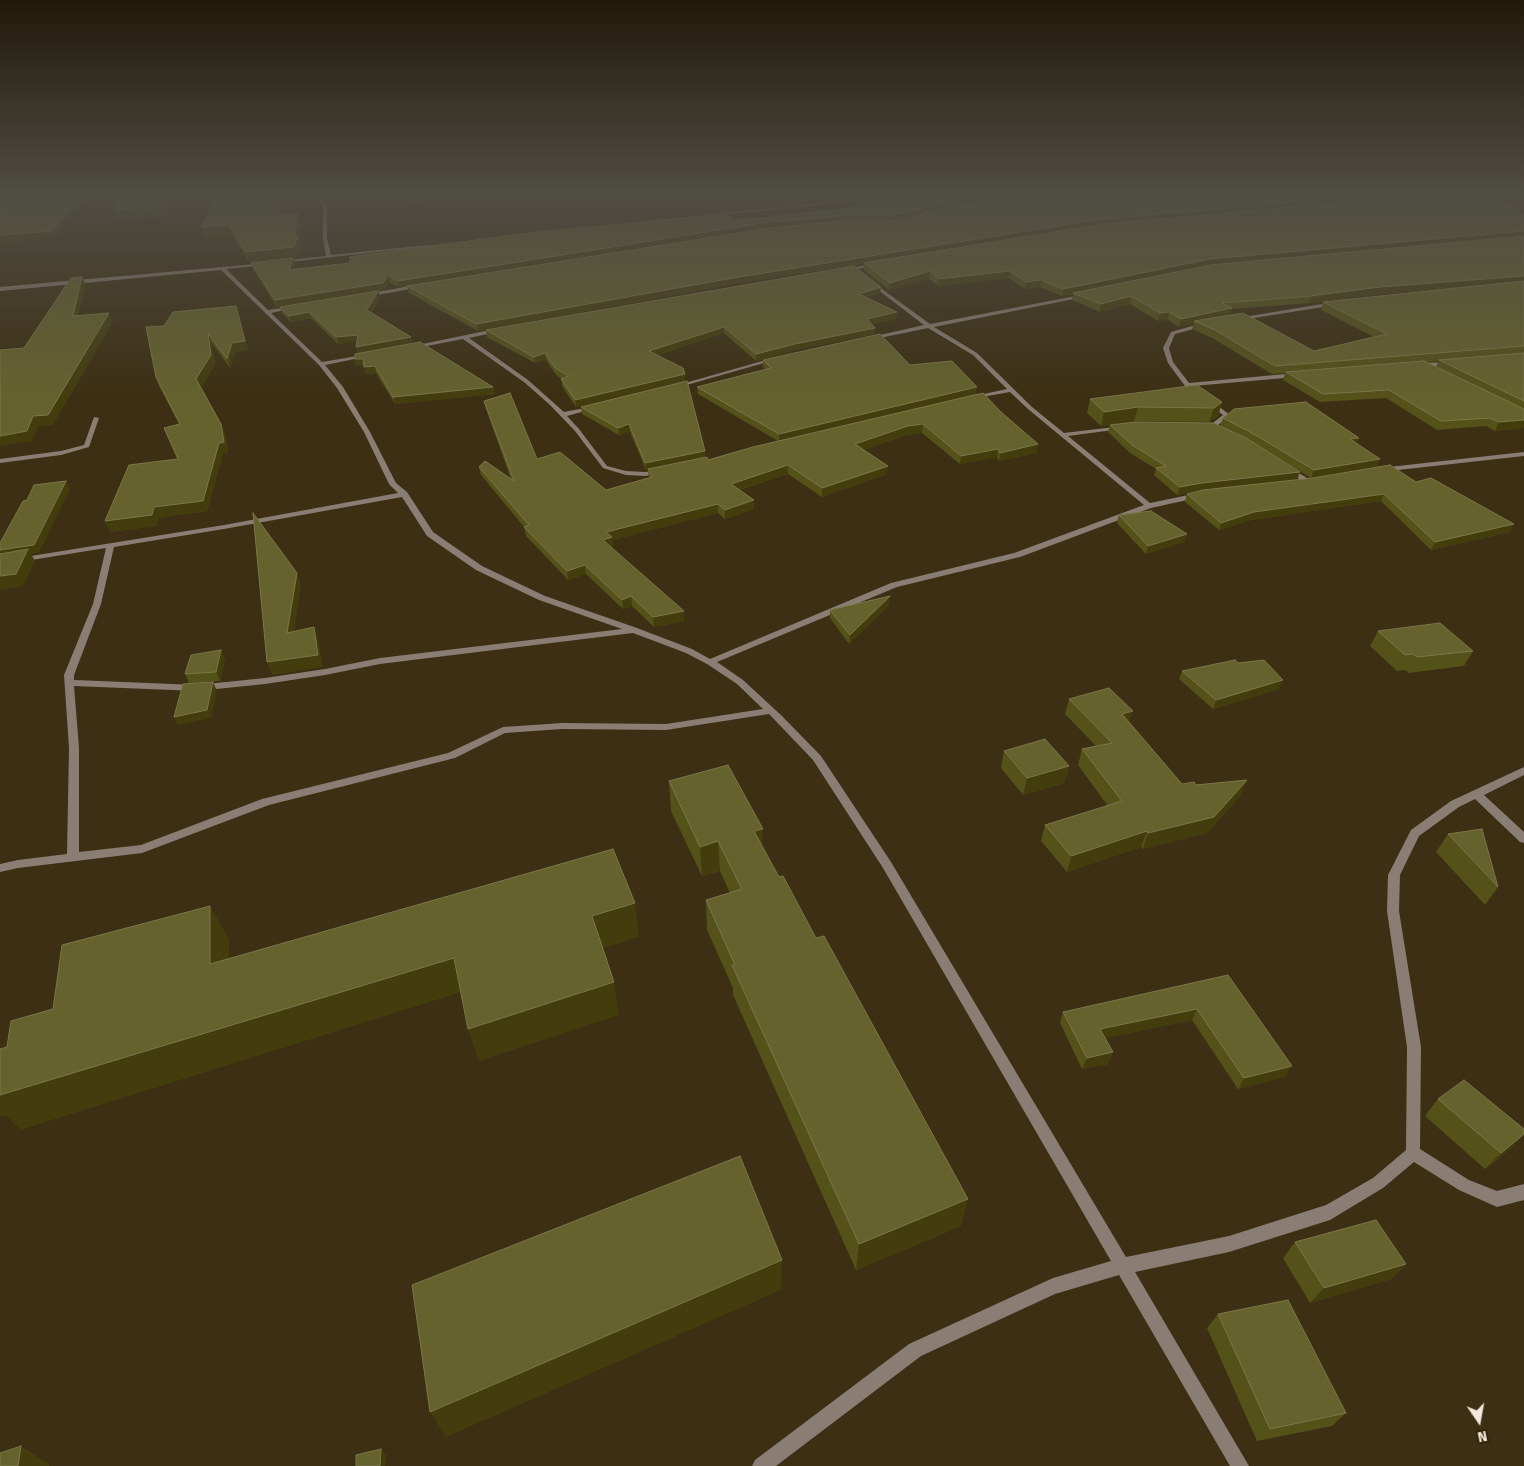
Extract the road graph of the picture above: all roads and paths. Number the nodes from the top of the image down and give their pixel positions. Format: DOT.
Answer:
graph roads {
  1 [pos="281,262"];
  2 [pos="884,263"];
  3 [pos="855,268"];
  4 [pos="223,269"];
  5 [pos="840,270"];
  6 [pos="861,274"];
  7 [pos="868,279"];
  8 [pos="426,285"];
  9 [pos="0,289"];
  10 [pos="1087,294"];
  11 [pos="361,296"];
  12 [pos="1340,303"];
  13 [pos="304,305"];
  14 [pos="266,312"];
  15 [pos="1226,320"];
  16 [pos="1217,322"];
  17 [pos="930,327"];
  18 [pos="512,328"];
  19 [pos="464,337"];
  20 [pos="862,340"];
  21 [pos="400,349"];
  22 [pos="374,354"];
  23 [pos="786,356"];
  24 [pos="1458,362"];
  25 [pos="321,364"];
  26 [pos="1422,365"];
  27 [pos="1413,366"];
  28 [pos="1436,373"];
  29 [pos="1300,375"];
  30 [pos="1187,385"];
  31 [pos="666,390"];
  32 [pos="1010,390"];
  33 [pos="968,399"];
  34 [pos="600,406"];
  35 [pos="561,415"];
  36 [pos="96,418"];
  37 [pos="1126,426"];
  38 [pos="1202,426"];
  39 [pos="1212,426"];
  40 [pos="1063,435"];
  41 [pos="1230,435"];
  42 [pos="1524,454"];
  43 [pos="0,461"];
  44 [pos="1278,463"];
  45 [pos="669,472"];
  46 [pos="1368,472"];
  47 [pos="1291,484"];
  48 [pos="1209,493"];
  49 [pos="404,494"];
  50 [pos="1149,506"];
  51 [pos="111,545"];
  52 [pos="0,563"];
  53 [pos="634,630"];
  54 [pos="710,662"];
  55 [pos="70,683"];
  56 [pos="771,711"];
  57 [pos="1524,770"];
  58 [pos="1476,793"];
  59 [pos="1524,839"];
  60 [pos="73,857"];
  61 [pos="0,868"];
  62 [pos="1414,1153"];
  63 [pos="1524,1192"];
  64 [pos="1123,1266"];
  65 [pos="762,1466"];
  66 [pos="1240,1466"];
  1 -- 4 [label="street"];
  2 -- 3 [label="street"];
  3 -- 5 [label="street"];
  3 -- 6 [label="street"];
  4 -- 9 [label="street"];
  4 -- 14 [label="street"];
  7 -- 17 [label="street"];
  8 -- 11 [label="street"];
  10 -- 17 [label="street"];
  12 -- 15 [label="street"];
  13 -- 14 [label="street"];
  14 -- 25 [label="street"];
  16 -- 30 [label="street"];
  17 -- 20 [label="street"];
  17 -- 32 [label="street"];
  18 -- 19 [label="street"];
  19 -- 21 [label="street"];
  19 -- 35 [label="street"];
  22 -- 25 [label="street"];
  23 -- 31 [label="street"];
  24 -- 26 [label="street"];
  25 -- 49 [label="street"];
  26 -- 27 [label="street"];
  26 -- 28 [label="street"];
  29 -- 30 [label="street"];
  30 -- 39 [label="street"];
  32 -- 33 [label="street"];
  32 -- 40 [label="street"];
  34 -- 35 [label="street"];
  35 -- 45 [label="street"];
  36 -- 43 [label="street"];
  37 -- 40 [label="street"];
  38 -- 39 [label="street"];
  39 -- 41 [label="street"];
  40 -- 50 [label="street"];
  42 -- 46 [label="street"];
  44 -- 47 [label="street"];
  48 -- 50 [label="street"];
  49 -- 51 [label="street"];
  49 -- 53 [label="street"];
  50 -- 54 [label="street"];
  51 -- 52 [label="street"];
  51 -- 55 [label="street"];
  53 -- 54 [label="street"];
  53 -- 55 [label="street"];
  54 -- 56 [label="street"];
  55 -- 60 [label="street"];
  56 -- 60 [label="street"];
  56 -- 64 [label="street"];
  57 -- 58 [label="street"];
  58 -- 59 [label="street"];
  58 -- 62 [label="street"];
  60 -- 61 [label="street"];
  62 -- 63 [label="street"];
  62 -- 64 [label="street"];
  64 -- 65 [label="street"];
  64 -- 66 [label="street"];
}
